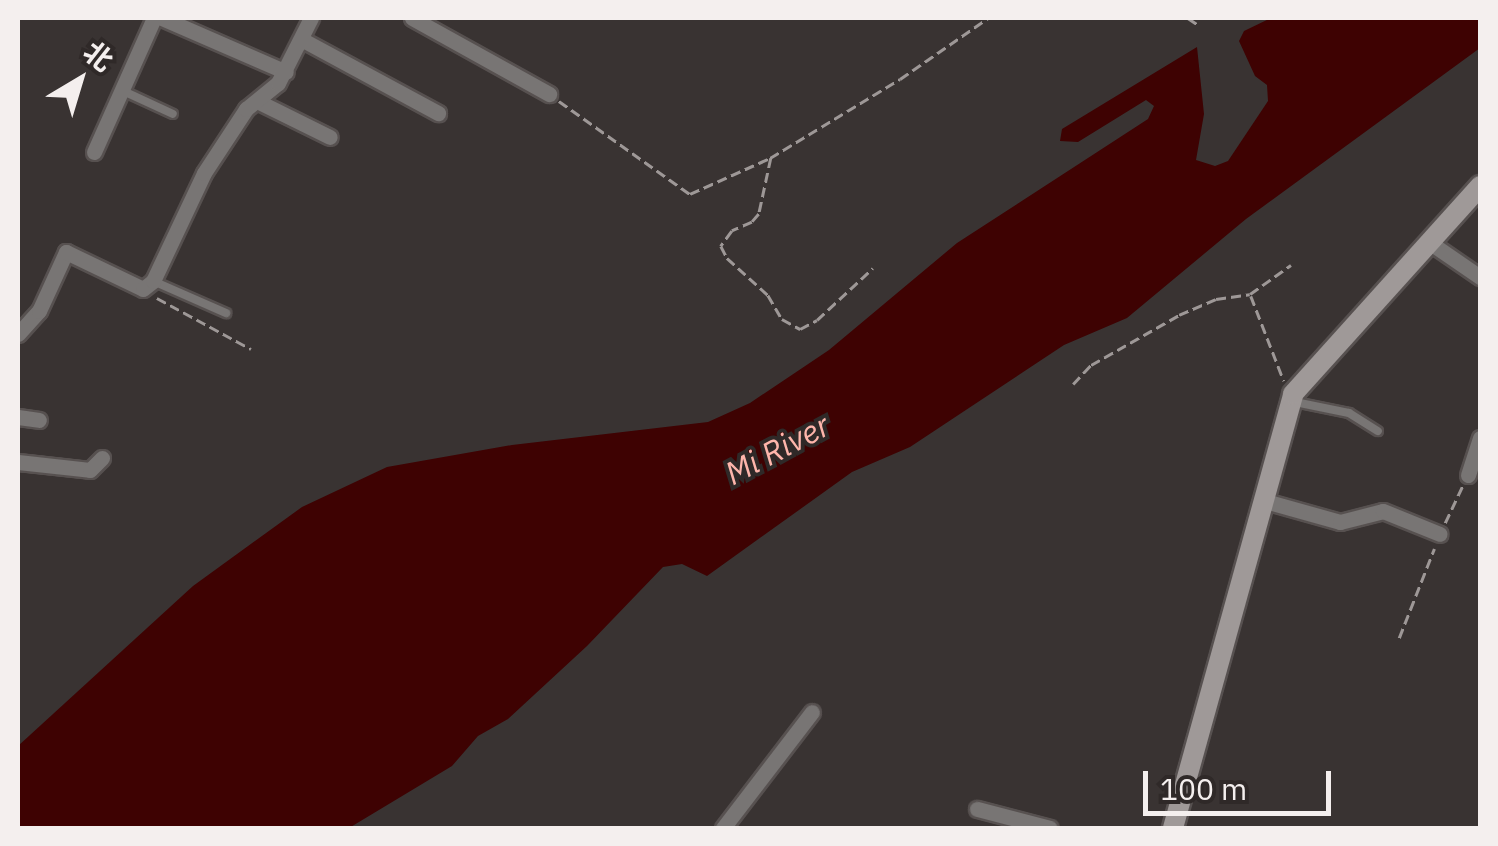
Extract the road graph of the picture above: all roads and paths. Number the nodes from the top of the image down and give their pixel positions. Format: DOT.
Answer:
graph roads {
  1 [pos="154,18"];
  2 [pos="162,18"];
  3 [pos="311,18"];
  4 [pos="414,18"];
  5 [pos="988,18"];
  6 [pos="1188,18"];
  7 [pos="1200,26"];
  8 [pos="301,39"];
  9 [pos="286,72"];
  10 [pos="121,90"];
  11 [pos="549,94"];
  12 [pos="257,101"];
  13 [pos="438,113"];
  14 [pos="174,114"];
  15 [pos="330,137"];
  16 [pos="94,152"];
  17 [pos="772,157"];
  18 [pos="1480,186"];
  19 [pos="1429,242"];
  20 [pos="1290,266"];
  21 [pos="874,268"];
  22 [pos="1480,277"];
  23 [pos="148,285"];
  24 [pos="1250,294"];
  25 [pos="226,313"];
  26 [pos="18,334"];
  27 [pos="252,349"];
  28 [pos="1073,384"];
  29 [pos="1290,401"];
  30 [pos="18,417"];
  31 [pos="39,420"];
  32 [pos="1378,431"];
  33 [pos="1480,438"];
  34 [pos="102,458"];
  35 [pos="18,462"];
  36 [pos="1468,475"];
  37 [pos="1265,501"];
  38 [pos="1440,534"];
  39 [pos="1399,638"];
  40 [pos="812,712"];
  41 [pos="977,809"];
  42 [pos="723,828"];
  43 [pos="1050,828"];
  44 [pos="1173,828"];
  1 -- 10 [label="street"];
  2 -- 9 [label="street"];
  3 -- 8 [label="street"];
  4 -- 11 [label="street"];
  5 -- 17 [label="path"];
  6 -- 7 [label="path"];
  8 -- 9 [label="street"];
  8 -- 13 [label="street"];
  9 -- 12 [label="street"];
  10 -- 14 [label="lane"];
  10 -- 16 [label="street"];
  11 -- 17 [label="path"];
  12 -- 15 [label="street"];
  12 -- 23 [label="street"];
  17 -- 21 [label="path"];
  18 -- 19 [label="street"];
  19 -- 22 [label="street"];
  19 -- 29 [label="street"];
  20 -- 24 [label="path"];
  23 -- 25 [label="lane"];
  23 -- 26 [label="street"];
  23 -- 27 [label="path"];
  24 -- 28 [label="path"];
  24 -- 29 [label="path"];
  29 -- 32 [label="lane"];
  29 -- 37 [label="street"];
  30 -- 31 [label="street"];
  33 -- 36 [label="street"];
  34 -- 35 [label="street"];
  36 -- 38 [label="path"];
  37 -- 38 [label="street"];
  37 -- 44 [label="street"];
  38 -- 39 [label="path"];
  40 -- 42 [label="street"];
  41 -- 43 [label="street"];
}
